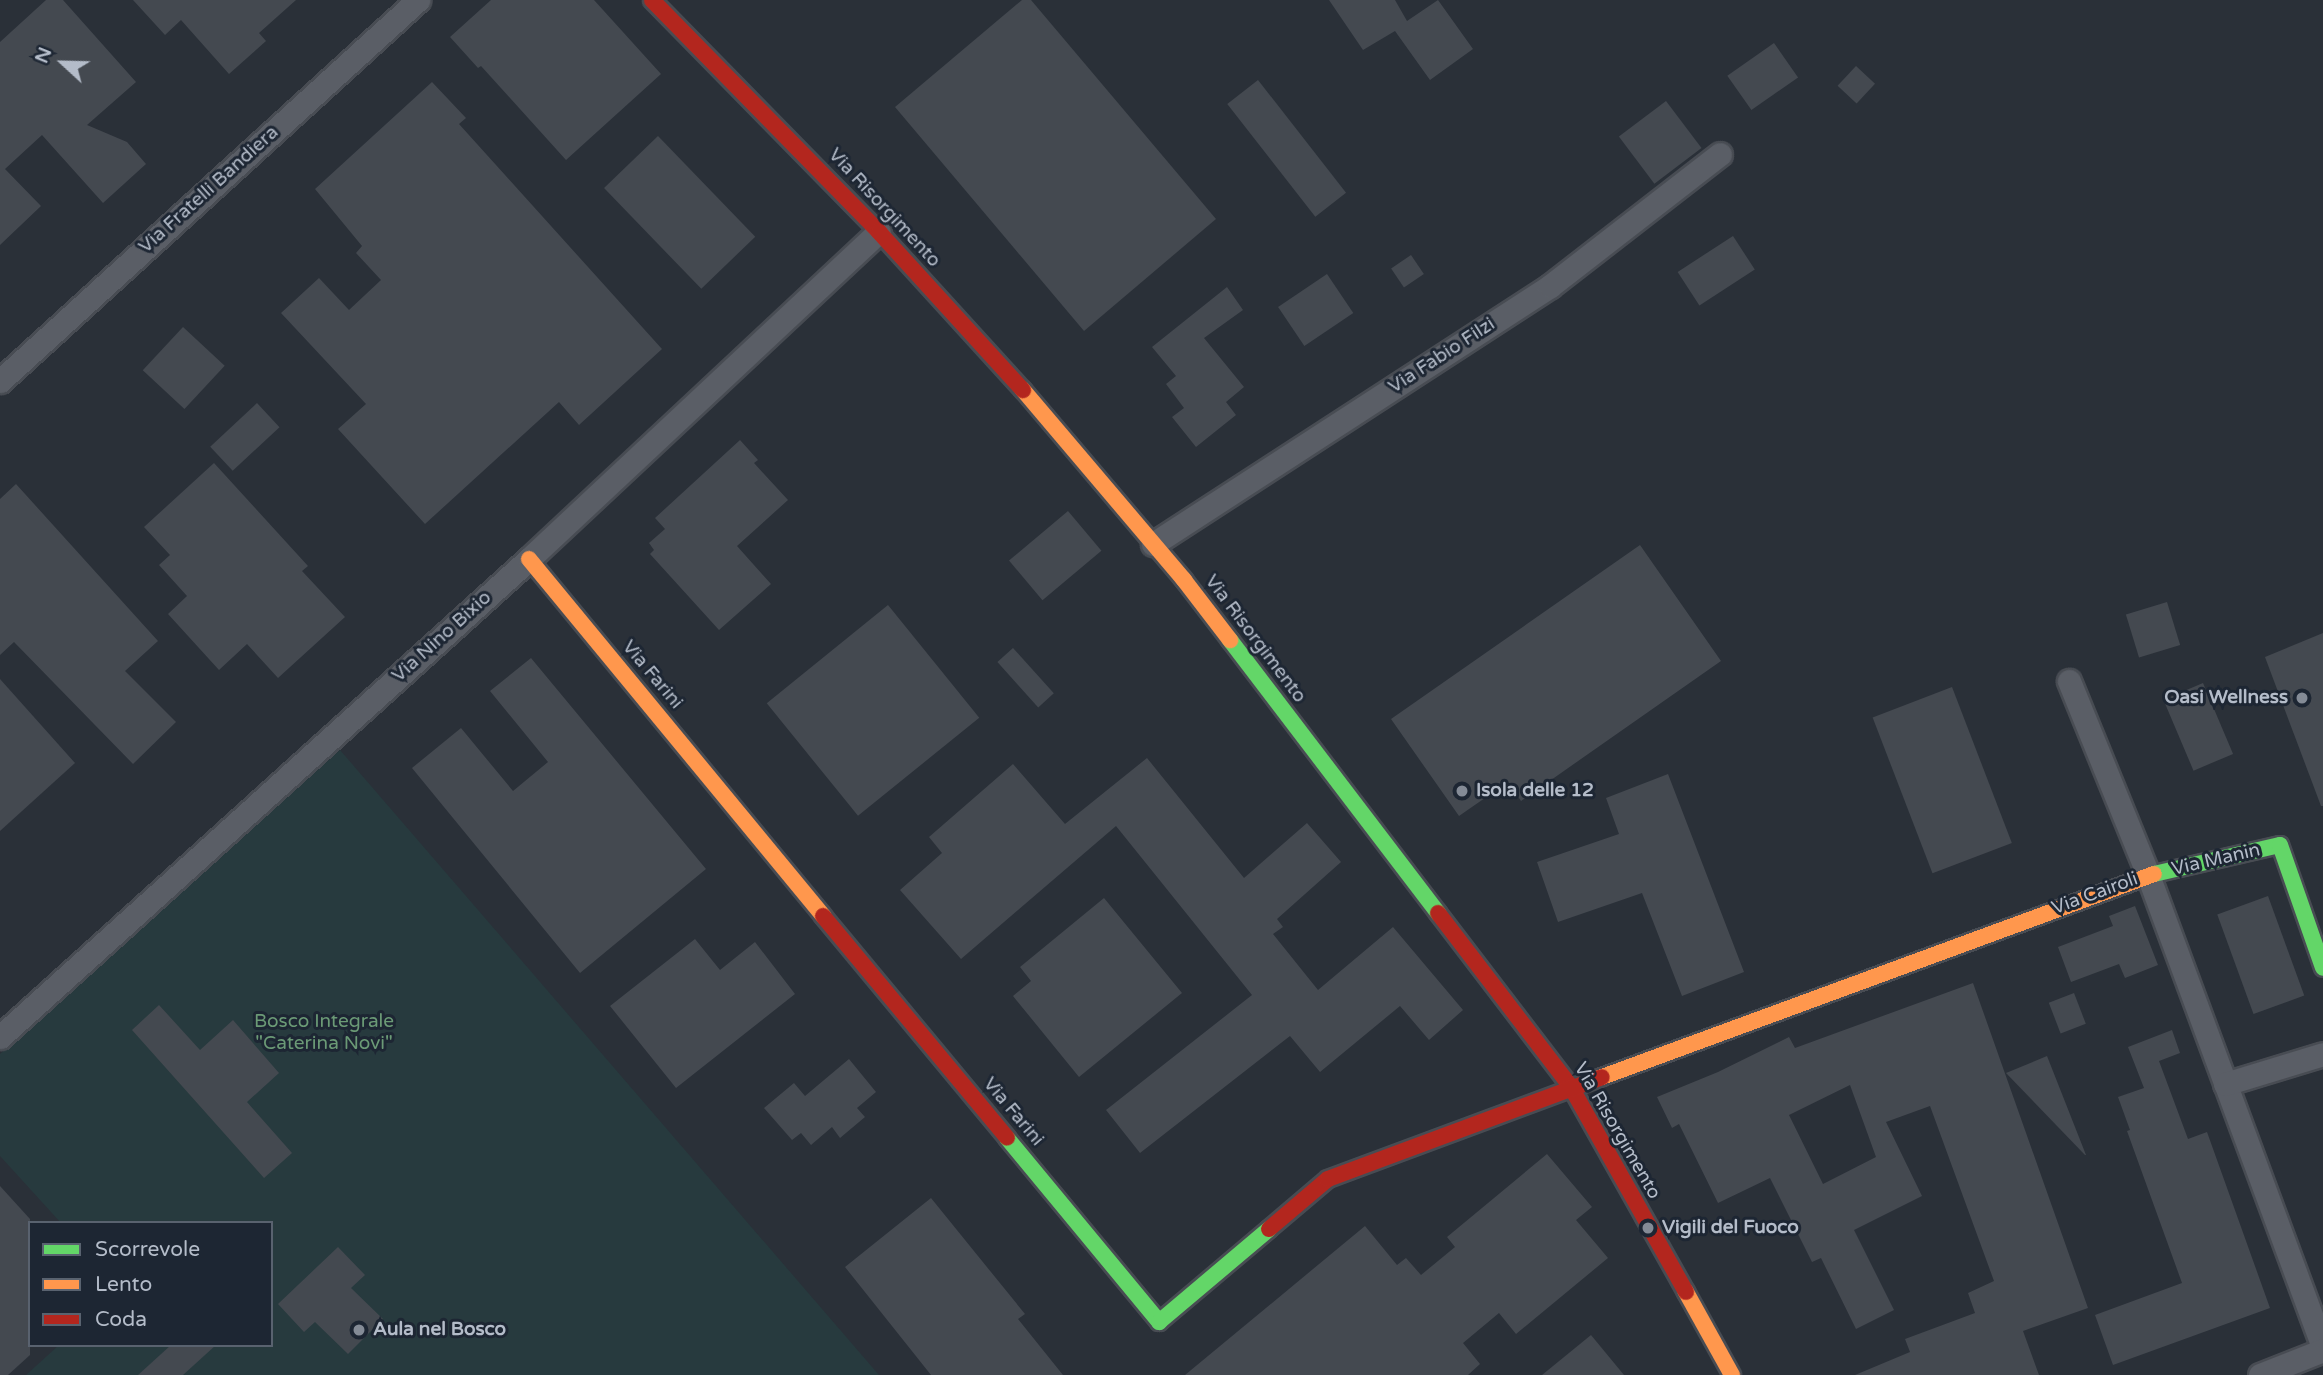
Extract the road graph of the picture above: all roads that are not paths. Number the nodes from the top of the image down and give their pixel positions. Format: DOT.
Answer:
graph roads {
  1 [pos="418,0"];
  2 [pos="652,0"];
  3 [pos="1720,154"];
  4 [pos="879,232"];
  5 [pos="0,381"];
  6 [pos="1153,544"];
  7 [pos="529,559"];
  8 [pos="2069,681"];
  9 [pos="2148,875"];
  10 [pos="2323,968"];
  11 [pos="0,1037"];
  12 [pos="2323,1054"];
  13 [pos="2225,1084"];
  14 [pos="1571,1087"];
  15 [pos="2323,1349"];
  16 [pos="1731,1375"];
  17 [pos="2260,1375"];
  1 -- 5 [label="street, Via Fratelli Bandiera"];
  2 -- 4 [label="street, Via Risorgimento"];
  3 -- 6 [label="street, Via Fabio Filzi"];
  4 -- 6 [label="street, Via Risorgimento"];
  4 -- 7 [label="street, Via Nino Bixio"];
  6 -- 14 [label="street, Via Risorgimento"];
  7 -- 11 [label="street, Via Nino Bixio"];
  7 -- 14 [label="street, Via Farini"];
  8 -- 9 [label="street, Via Manin"];
  9 -- 10 [label="street, Via Manin"];
  9 -- 13 [label="street, Via Cairoli"];
  9 -- 14 [label="street, Via Cairoli"];
  12 -- 13 [label="street"];
  13 -- 15 [label="street, Via Cairoli"];
  14 -- 16 [label="street, Via Risorgimento"];
  15 -- 17 [label="street"];
}
